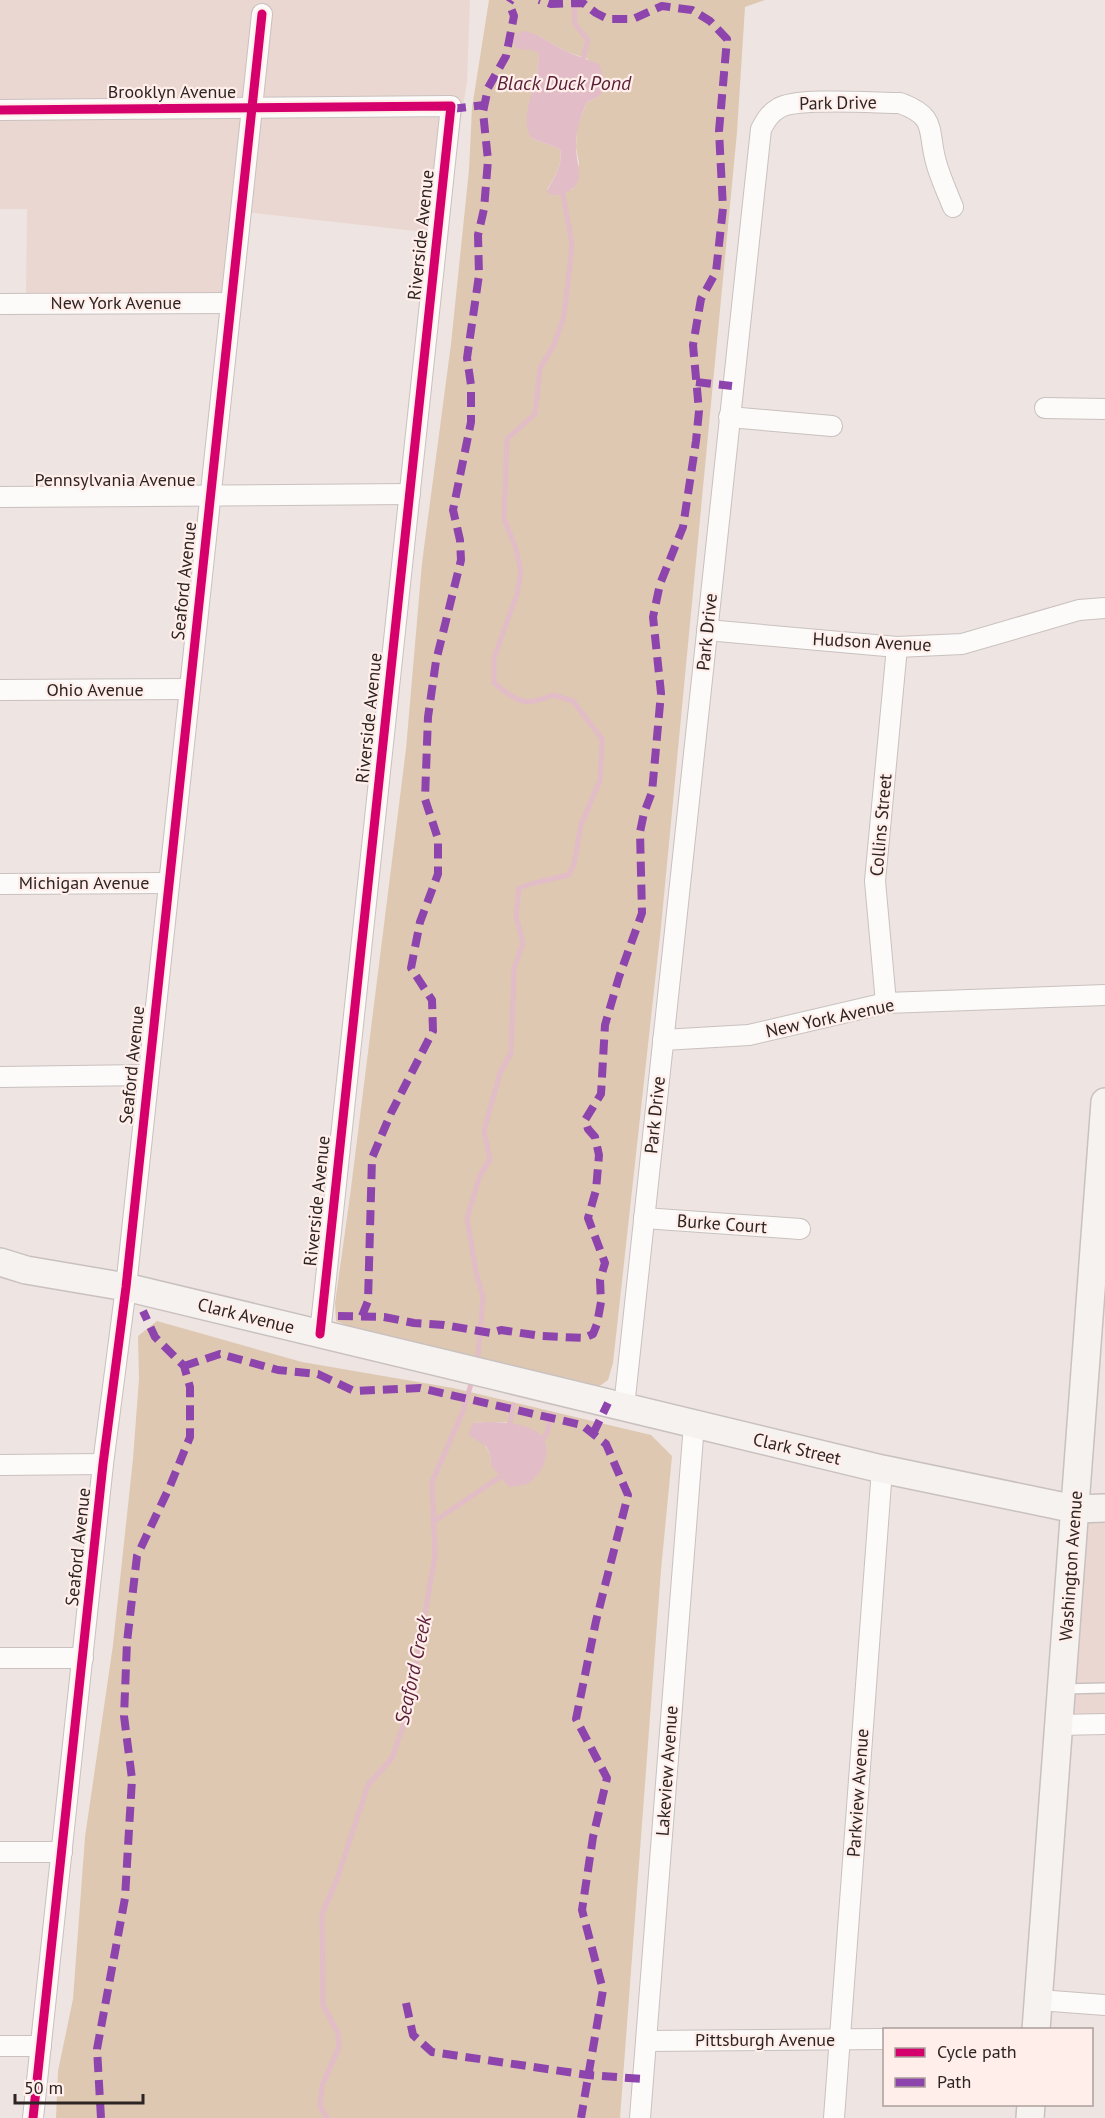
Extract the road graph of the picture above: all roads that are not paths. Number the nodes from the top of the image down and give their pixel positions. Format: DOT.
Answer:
graph roads {
  1 [pos="262,7"];
  2 [pos="451,106"];
  3 [pos="252,108"];
  4 [pos="0,110"];
  5 [pos="952,207"];
  6 [pos="231,303"];
  7 [pos="0,304"];
  8 [pos="1045,408"];
  9 [pos="1105,410"];
  10 [pos="729,417"];
  11 [pos="832,426"];
  12 [pos="410,494"];
  13 [pos="210,496"];
  14 [pos="0,497"];
  15 [pos="1105,608"];
  16 [pos="707,630"];
  17 [pos="897,647"];
  18 [pos="189,689"];
  19 [pos="0,690"];
  20 [pos="169,883"];
  21 [pos="0,884"];
  22 [pos="1105,995"];
  23 [pos="886,1003"];
  24 [pos="663,1040"];
  25 [pos="147,1075"];
  26 [pos="0,1077"];
  27 [pos="1105,1102"];
  28 [pos="1102,1188"];
  29 [pos="644,1218"];
  30 [pos="800,1229"];
  31 [pos="0,1262"];
  32 [pos="13,1270"];
  33 [pos="126,1287"];
  34 [pos="320,1334"];
  35 [pos="492,1375"];
  36 [pos="624,1407"];
  37 [pos="694,1424"];
  38 [pos="103,1464"];
  39 [pos="0,1465"];
  40 [pos="882,1469"];
  41 [pos="1105,1508"];
  42 [pos="1075,1509"];
  43 [pos="0,1658"];
  44 [pos="82,1658"];
  45 [pos="1105,1688"];
  46 [pos="1062,1689"];
  47 [pos="1105,1724"];
  48 [pos="1058,1725"];
  49 [pos="0,1852"];
  50 [pos="62,1852"];
  51 [pos="1039,2000"];
  52 [pos="1105,2005"];
  53 [pos="1036,2028"];
  54 [pos="883,2039"];
  55 [pos="840,2040"];
  56 [pos="646,2041"];
  57 [pos="0,2046"];
  58 [pos="41,2046"];
  59 [pos="33,2118"];
  60 [pos="640,2118"];
  61 [pos="834,2118"];
  1 -- 3 [label="street, Seaford Avenue"];
  2 -- 3 [label="street, Brooklyn Avenue"];
  2 -- 12 [label="street, Riverside Avenue"];
  3 -- 4 [label="street, Brooklyn Avenue"];
  3 -- 6 [label="street, Seaford Avenue"];
  5 -- 10 [label="street, Park Drive"];
  6 -- 7 [label="street, New York Avenue"];
  6 -- 13 [label="street, Seaford Avenue"];
  8 -- 9 [label="street"];
  10 -- 11 [label="street"];
  10 -- 16 [label="street, Park Drive"];
  12 -- 13 [label="street, Pennsylvania Avenue"];
  12 -- 34 [label="street, Riverside Avenue"];
  13 -- 14 [label="street, Pennsylvania Avenue"];
  13 -- 18 [label="street, Seaford Avenue"];
  15 -- 17 [label="street, Hudson Avenue"];
  16 -- 17 [label="street, Hudson Avenue"];
  16 -- 24 [label="street, Park Drive"];
  17 -- 23 [label="street, Collins Street"];
  18 -- 19 [label="street, Ohio Avenue"];
  18 -- 20 [label="street, Seaford Avenue"];
  20 -- 21 [label="street, Michigan Avenue"];
  20 -- 25 [label="street, Seaford Avenue"];
  22 -- 23 [label="street, New York Avenue"];
  23 -- 24 [label="street, New York Avenue"];
  24 -- 29 [label="street, Park Drive"];
  25 -- 26 [label="street"];
  25 -- 33 [label="street, Seaford Avenue"];
  27 -- 28 [label="street, Washington Avenue"];
  28 -- 42 [label="street, Washington Avenue"];
  29 -- 30 [label="street, Burke Court"];
  29 -- 36 [label="street, Park Drive"];
  31 -- 32 [label="street, Clark Avenue"];
  32 -- 33 [label="street, Clark Avenue"];
  33 -- 34 [label="street, Clark Avenue"];
  33 -- 38 [label="street, Seaford Avenue"];
  34 -- 35 [label="street, Clark Avenue"];
  35 -- 36 [label="street, Clark Street"];
  36 -- 37 [label="street, Clark Street"];
  37 -- 40 [label="street, Clark Street"];
  37 -- 56 [label="street, Lakeview Avenue"];
  38 -- 39 [label="street"];
  38 -- 44 [label="street, Seaford Avenue"];
  40 -- 42 [label="street, Clark Street"];
  40 -- 55 [label="street, Parkview Avenue"];
  41 -- 42 [label="street, Clark Street"];
  42 -- 46 [label="street, Washington Avenue"];
  43 -- 44 [label="street"];
  44 -- 50 [label="street, Seaford Avenue"];
  45 -- 46 [label="lane"];
  46 -- 48 [label="street, Washington Avenue"];
  47 -- 48 [label="street"];
  48 -- 51 [label="street, Washington Avenue"];
  49 -- 50 [label="street"];
  50 -- 58 [label="street, Seaford Avenue"];
  51 -- 52 [label="street"];
  51 -- 53 [label="street, Washington Avenue"];
  54 -- 55 [label="street, Pittsburgh Avenue"];
  55 -- 56 [label="street, Pittsburgh Avenue"];
  55 -- 61 [label="street, Parkview Avenue"];
  56 -- 60 [label="street, Lakeview Avenue"];
  57 -- 58 [label="street"];
  58 -- 59 [label="street, Seaford Avenue"];
}
